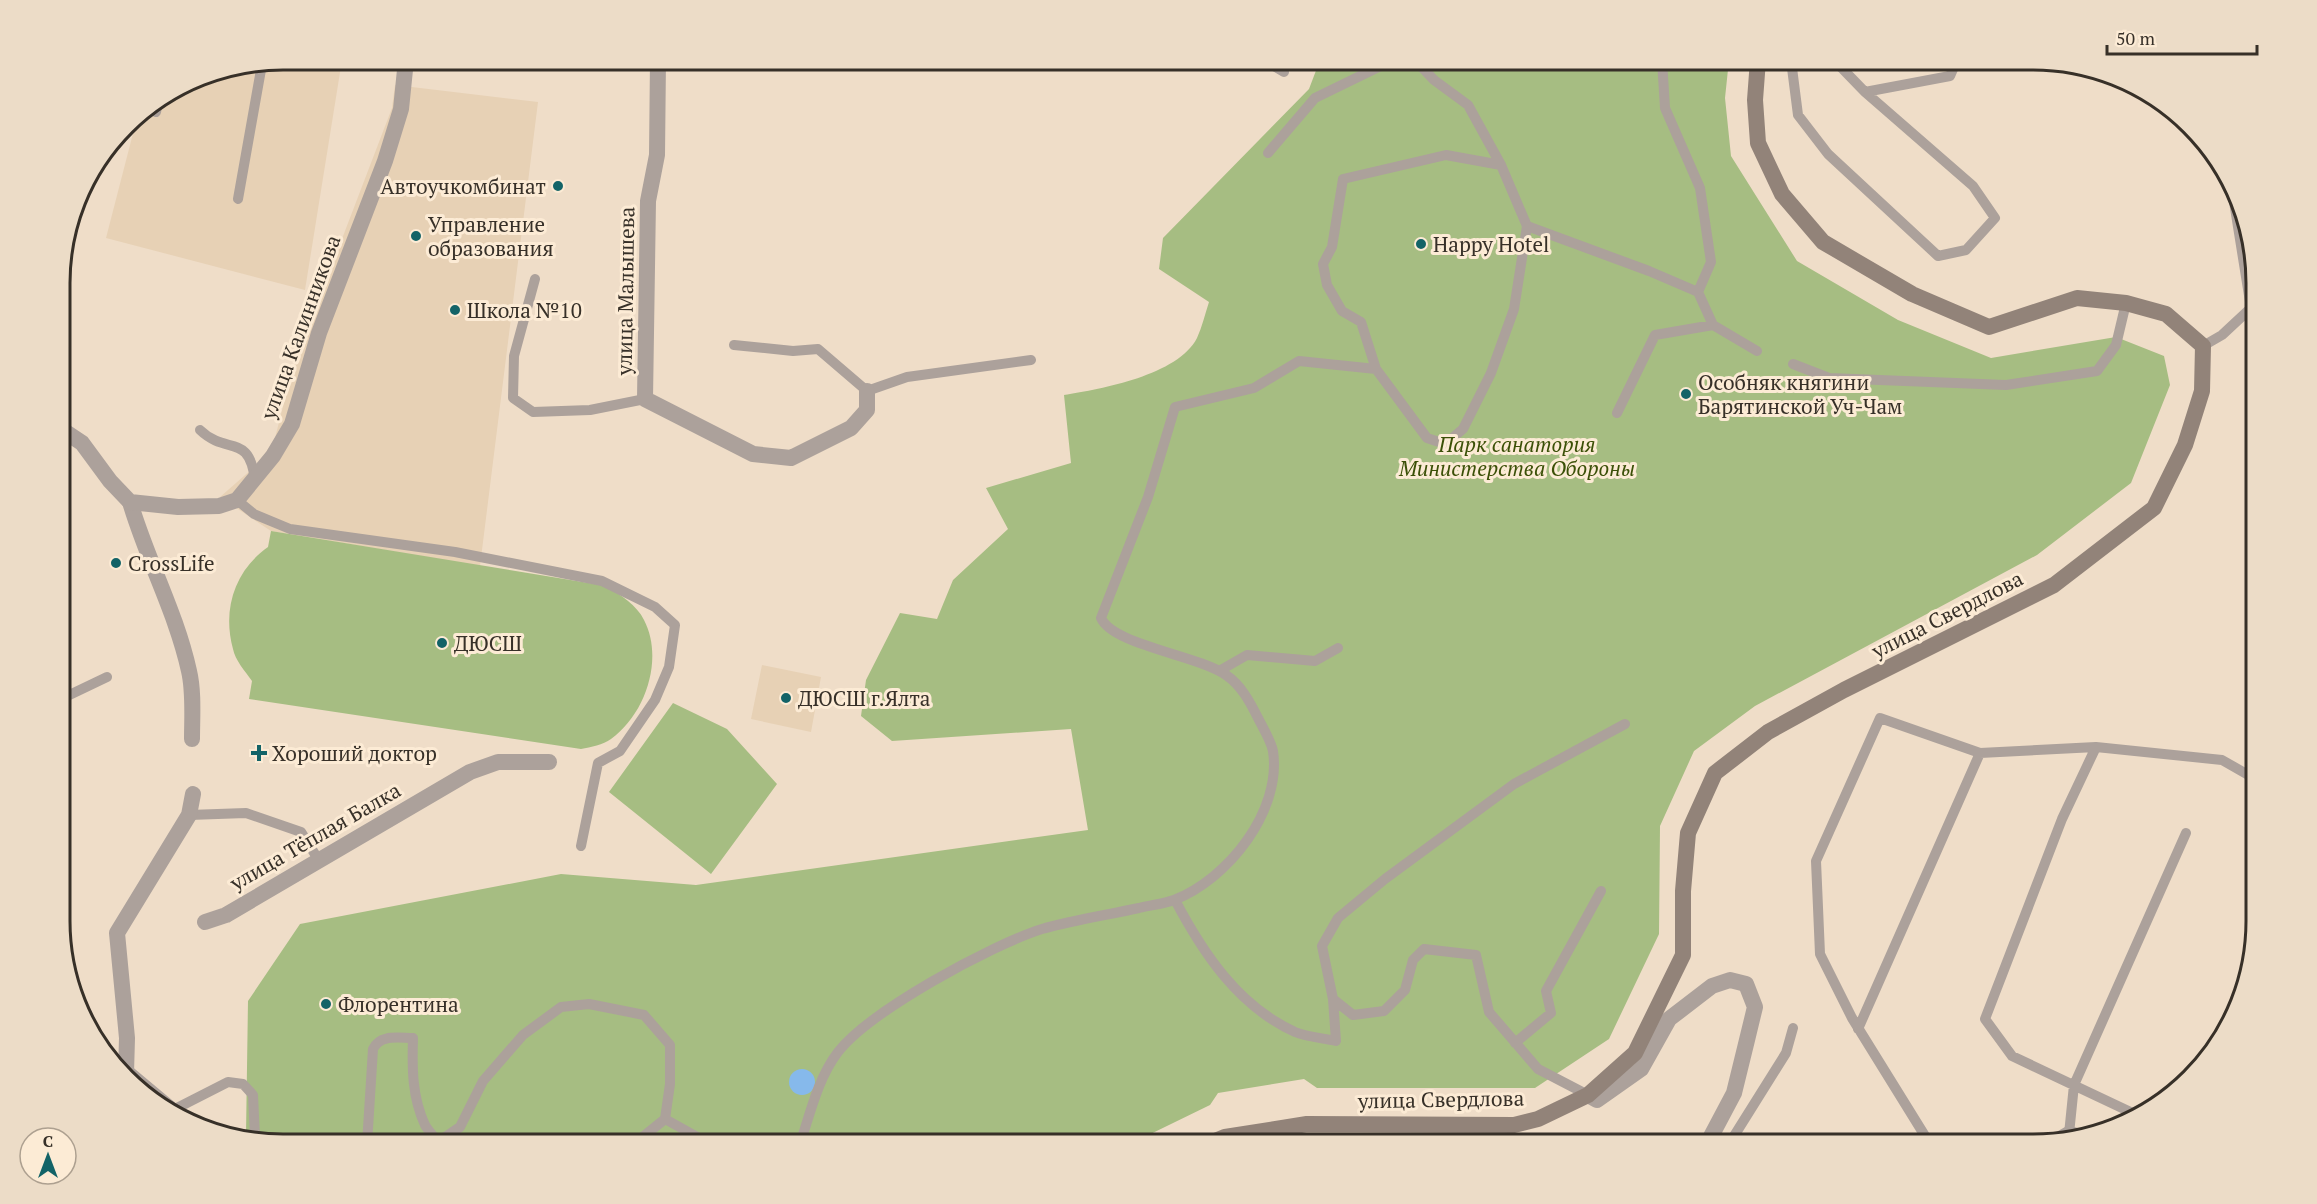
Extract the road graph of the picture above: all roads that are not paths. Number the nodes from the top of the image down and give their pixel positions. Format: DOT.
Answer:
graph roads {
  1 [pos="405,70"];
  2 [pos="658,70"];
  3 [pos="1281,70"];
  4 [pos="1372,70"];
  5 [pos="1424,70"];
  6 [pos="1663,70"];
  7 [pos="1757,70"];
  8 [pos="1792,70"];
  9 [pos="1844,70"];
  10 [pos="1953,70"];
  11 [pos="261,72"];
  12 [pos="1284,72"];
  13 [pos="1865,92"];
  14 [pos="1268,153"];
  15 [pos="1501,165"];
  16 [pos="238,199"];
  17 [pos="1527,226"];
  18 [pos="2239,227"];
  19 [pos="2246,269"];
  20 [pos="535,279"];
  21 [pos="1698,292"];
  22 [pos="2126,303"];
  23 [pos="2246,315"];
  24 [pos="1713,325"];
  25 [pos="734,345"];
  26 [pos="2203,346"];
  27 [pos="1757,351"];
  28 [pos="1032,360"];
  29 [pos="1793,364"];
  30 [pos="1376,369"];
  31 [pos="867,391"];
  32 [pos="645,399"];
  33 [pos="1617,413"];
  34 [pos="200,430"];
  35 [pos="71,436"];
  36 [pos="255,480"];
  37 [pos="237,500"];
  38 [pos="130,502"];
  39 [pos="1338,648"];
  40 [pos="1220,671"];
  41 [pos="107,677"];
  42 [pos="70,695"];
  43 [pos="1625,724"];
  44 [pos="192,740"];
  45 [pos="2096,747"];
  46 [pos="1980,753"];
  47 [pos="549,762"];
  48 [pos="2246,774"];
  49 [pos="193,794"];
  50 [pos="189,815"];
  51 [pos="2186,832"];
  52 [pos="581,846"];
  53 [pos="318,859"];
  54 [pos="1601,891"];
  55 [pos="1174,900"];
  56 [pos="205,922"];
  57 [pos="1333,999"];
  58 [pos="1793,1028"];
  59 [pos="1858,1029"];
  60 [pos="1515,1043"];
  61 [pos="126,1064"];
  62 [pos="2074,1085"];
  63 [pos="1588,1095"];
  64 [pos="181,1108"];
  65 [pos="2129,1111"];
  66 [pos="665,1119"];
  67 [pos="2069,1130"];
  68 [pos="255,1132"];
  69 [pos="367,1134"];
  70 [pos="431,1134"];
  71 [pos="451,1134"];
  72 [pos="646,1134"];
  73 [pos="692,1134"];
  74 [pos="804,1134"];
  75 [pos="1245,1134"];
  76 [pos="1712,1134"];
  77 [pos="1735,1134"];
  78 [pos="1924,1134"];
  1 -- 36 [label="street, улица Калинникова"];
  2 -- 32 [label="street, улица Малышева"];
  3 -- 12 [label="lane"];
  4 -- 14 [label="lane"];
  5 -- 15 [label="lane"];
  6 -- 21 [label="lane"];
  7 -- 22 [label="main road"];
  8 -- 13 [label="lane"];
  9 -- 13 [label="lane"];
  10 -- 13 [label="lane"];
  11 -- 16 [label="lane"];
  15 -- 17 [label="lane"];
  15 -- 30 [label="lane"];
  17 -- 21 [label="lane"];
  17 -- 30 [label="lane"];
  18 -- 19 [label="lane"];
  20 -- 32 [label="lane"];
  21 -- 24 [label="lane"];
  22 -- 26 [label="main road"];
  22 -- 29 [label="lane"];
  23 -- 26 [label="lane"];
  24 -- 27 [label="lane"];
  24 -- 33 [label="lane"];
  25 -- 31 [label="lane"];
  26 -- 63 [label="main road, улица Свердлова"];
  28 -- 31 [label="lane"];
  30 -- 40 [label="lane"];
  31 -- 32 [label="street, улица Малышева"];
  34 -- 36 [label="lane"];
  35 -- 38 [label="street"];
  36 -- 37 [label="street, улица Калинникова"];
  37 -- 38 [label="street"];
  37 -- 52 [label="lane"];
  38 -- 44 [label="street"];
  39 -- 40 [label="lane"];
  40 -- 55 [label="lane"];
  41 -- 42 [label="lane"];
  43 -- 57 [label="lane"];
  45 -- 46 [label="lane"];
  45 -- 48 [label="lane"];
  45 -- 62 [label="lane"];
  46 -- 59 [label="lane"];
  46 -- 59 [label="lane"];
  47 -- 53 [label="street, улица Тёплая Балка"];
  49 -- 50 [label="street"];
  50 -- 53 [label="lane"];
  50 -- 61 [label="street"];
  51 -- 62 [label="lane"];
  53 -- 56 [label="street, улица Тёплая Балка"];
  54 -- 60 [label="lane"];
  55 -- 57 [label="lane"];
  55 -- 74 [label="lane"];
  57 -- 60 [label="lane"];
  58 -- 77 [label="lane"];
  59 -- 78 [label="lane"];
  60 -- 63 [label="lane"];
  62 -- 65 [label="lane"];
  62 -- 67 [label="lane"];
  63 -- 75 [label="main road, улица Свердлова"];
  63 -- 76 [label="street"];
  64 -- 68 [label="lane"];
  66 -- 71 [label="lane"];
  66 -- 72 [label="lane"];
  66 -- 73 [label="lane"];
  69 -- 70 [label="lane"];
}
